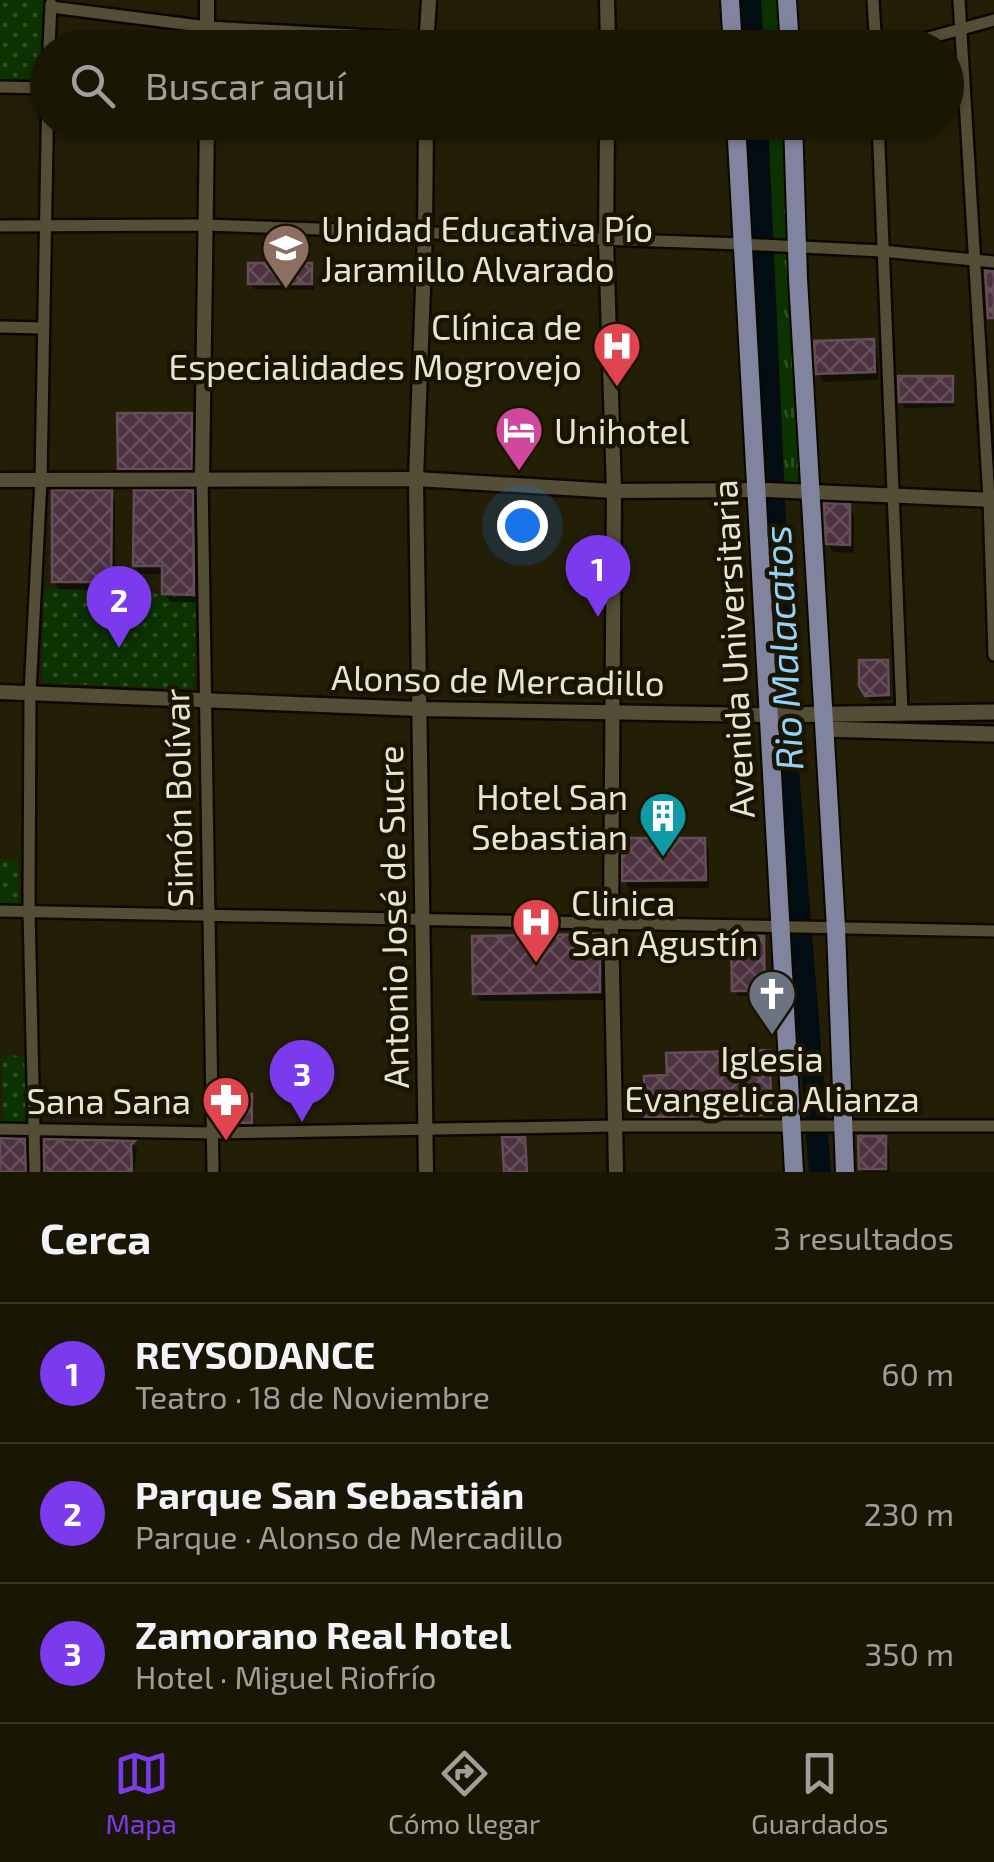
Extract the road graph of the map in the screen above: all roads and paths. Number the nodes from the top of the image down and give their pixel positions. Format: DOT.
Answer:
graph roads {
  1 [pos="207,0"];
  2 [pos="428,0"];
  3 [pos="608,0"];
  4 [pos="730,0"];
  5 [pos="787,0"];
  6 [pos="873,0"];
  7 [pos="960,0"];
  8 [pos="51,4"];
  9 [pos="994,20"];
  10 [pos="208,27"];
  11 [pos="50,30"];
  12 [pos="249,30"];
  13 [pos="427,30"];
  14 [pos="608,30"];
  15 [pos="732,30"];
  16 [pos="789,30"];
  17 [pos="875,30"];
  18 [pos="961,30"];
  19 [pos="964,83"];
  20 [pos="0,87"];
  21 [pos="30,87"];
  22 [pos="48,140"];
  23 [pos="206,140"];
  24 [pos="426,140"];
  25 [pos="607,140"];
  26 [pos="738,140"];
  27 [pos="792,140"];
  28 [pos="879,140"];
  29 [pos="47,225"];
  30 [pos="205,225"];
  31 [pos="0,226"];
  32 [pos="425,234"];
  33 [pos="606,241"];
  34 [pos="747,245"];
  35 [pos="792,247"];
  36 [pos="882,251"];
  37 [pos="974,261"];
  38 [pos="994,262"];
  39 [pos="0,328"];
  40 [pos="42,328"];
  41 [pos="202,477"];
  42 [pos="416,479"];
  43 [pos="0,480"];
  44 [pos="41,480"];
  45 [pos="761,490"];
  46 [pos="614,491"];
  47 [pos="806,491"];
  48 [pos="894,494"];
  49 [pos="991,500"];
  50 [pos="994,654"];
  51 [pos="0,692"];
  52 [pos="30,693"];
  53 [pos="204,699"];
  54 [pos="420,709"];
  55 [pos="611,712"];
  56 [pos="994,712"];
  57 [pos="902,713"];
  58 [pos="773,715"];
  59 [pos="821,719"];
  60 [pos="876,722"];
  61 [pos="994,734"];
  62 [pos="0,911"];
  63 [pos="28,911"];
  64 [pos="210,916"];
  65 [pos="422,920"];
  66 [pos="612,924"];
  67 [pos="786,926"];
  68 [pos="833,928"];
  69 [pos="994,931"];
  70 [pos="616,1126"];
  71 [pos="795,1126"];
  72 [pos="994,1126"];
  73 [pos="842,1127"];
  74 [pos="0,1129"];
  75 [pos="35,1130"];
  76 [pos="424,1130"];
  77 [pos="213,1132"];
  78 [pos="36,1172"];
  79 [pos="213,1172"];
  80 [pos="426,1172"];
  81 [pos="616,1172"];
  82 [pos="794,1172"];
  83 [pos="845,1172"];
  1 -- 10 [label="street"];
  2 -- 13 [label="street"];
  3 -- 14 [label="street"];
  4 -- 15 [label="main road"];
  5 -- 16 [label="main road"];
  6 -- 17 [label="street"];
  7 -- 18 [label="street"];
  8 -- 10 [label="street"];
  8 -- 11 [label="street"];
  9 -- 18 [label="street"];
  10 -- 12 [label="street"];
  19 -- 37 [label="street"];
  20 -- 21 [label="street"];
  22 -- 29 [label="street"];
  23 -- 30 [label="street, Simón Bolívar"];
  24 -- 32 [label="street, Antonio José de Sucre"];
  25 -- 33 [label="street"];
  26 -- 34 [label="main road, Avenida Universitaria"];
  27 -- 35 [label="main road"];
  28 -- 36 [label="street"];
  29 -- 30 [label="street"];
  29 -- 31 [label="street"];
  29 -- 40 [label="street"];
  30 -- 32 [label="street"];
  30 -- 41 [label="street, Simón Bolívar"];
  32 -- 33 [label="street"];
  32 -- 42 [label="street, Antonio José de Sucre"];
  33 -- 34 [label="street"];
  33 -- 46 [label="street"];
  34 -- 35 [label="street"];
  34 -- 45 [label="main road, Avenida Universitaria"];
  35 -- 36 [label="street"];
  35 -- 47 [label="main road"];
  36 -- 37 [label="street"];
  36 -- 48 [label="street"];
  37 -- 38 [label="street"];
  37 -- 49 [label="street"];
  39 -- 40 [label="street"];
  40 -- 44 [label="street"];
  41 -- 42 [label="street"];
  41 -- 44 [label="street"];
  41 -- 53 [label="street, Simón Bolívar"];
  42 -- 46 [label="street"];
  42 -- 54 [label="street, Antonio José de Sucre"];
  43 -- 44 [label="street"];
  44 -- 52 [label="street"];
  45 -- 46 [label="street"];
  45 -- 47 [label="street"];
  45 -- 58 [label="main road, Avenida Universitaria"];
  46 -- 55 [label="street"];
  47 -- 48 [label="street"];
  47 -- 59 [label="main road"];
  48 -- 49 [label="street"];
  48 -- 57 [label="street"];
  49 -- 50 [label="street"];
  51 -- 52 [label="street, Alonso de Mercadillo"];
  52 -- 53 [label="street, Alonso de Mercadillo"];
  52 -- 63 [label="street"];
  53 -- 54 [label="street, Alonso de Mercadillo"];
  53 -- 64 [label="street, Simón Bolívar"];
  54 -- 55 [label="street, Alonso de Mercadillo"];
  54 -- 65 [label="street, Antonio José de Sucre"];
  55 -- 58 [label="street, Alonso de Mercadillo"];
  55 -- 66 [label="street"];
  56 -- 57 [label="main road, Alonso de Mercadillo"];
  57 -- 60 [label="main road, Alonso de Mercadillo"];
  58 -- 59 [label="main road, Alonso de Mercadillo"];
  58 -- 67 [label="main road, Avenida Universitaria"];
  59 -- 60 [label="main road, Alonso de Mercadillo"];
  59 -- 68 [label="main road"];
  60 -- 61 [label="main road, Alonso de Mercadillo"];
  62 -- 63 [label="street"];
  63 -- 64 [label="street"];
  63 -- 75 [label="street"];
  64 -- 65 [label="street"];
  64 -- 77 [label="street, Simón Bolívar"];
  65 -- 66 [label="street"];
  65 -- 76 [label="street, Antonio José de Sucre"];
  66 -- 67 [label="street"];
  66 -- 70 [label="street"];
  67 -- 68 [label="street"];
  67 -- 71 [label="main road, Avenida Universitaria"];
  68 -- 69 [label="street"];
  68 -- 73 [label="main road"];
  70 -- 71 [label="street"];
  70 -- 76 [label="street"];
  70 -- 81 [label="street"];
  71 -- 73 [label="street"];
  71 -- 82 [label="main road, Avenida Universitaria"];
  72 -- 73 [label="street"];
  73 -- 83 [label="main road"];
  74 -- 75 [label="street"];
  75 -- 77 [label="street"];
  75 -- 78 [label="street"];
  76 -- 77 [label="street"];
  76 -- 80 [label="street, Antonio José de Sucre"];
  77 -- 79 [label="street, Simón Bolívar"];
}
